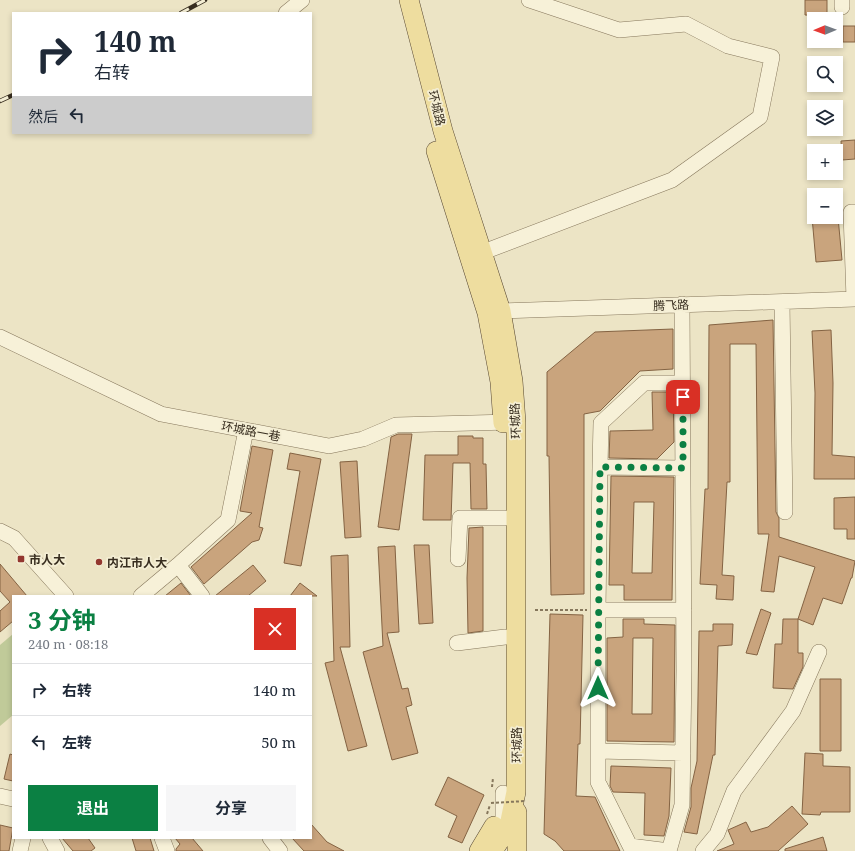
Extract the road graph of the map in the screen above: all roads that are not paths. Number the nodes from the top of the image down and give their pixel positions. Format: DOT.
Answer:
graph roads {
  1 [pos="302,0"];
  2 [pos="399,0"];
  3 [pos="409,0"];
  4 [pos="529,0"];
  5 [pos="287,12"];
  6 [pos="855,212"];
  7 [pos="476,255"];
  8 [pos="854,299"];
  9 [pos="782,302"];
  10 [pos="682,304"];
  11 [pos="494,312"];
  12 [pos="0,337"];
  13 [pos="683,383"];
  14 [pos="509,422"];
  15 [pos="246,430"];
  16 [pos="600,467"];
  17 [pos="683,468"];
  18 [pos="785,512"];
  19 [pos="505,518"];
  20 [pos="0,531"];
  21 [pos="458,558"];
  22 [pos="178,565"];
  23 [pos="65,595"];
  24 [pos="142,595"];
  25 [pos="201,595"];
  26 [pos="598,610"];
  27 [pos="684,610"];
  28 [pos="505,637"];
  29 [pos="456,643"];
  30 [pos="818,652"];
  31 [pos="598,751"];
  32 [pos="683,753"];
  33 [pos="0,796"];
  34 [pos="509,797"];
  35 [pos="12,800"];
  36 [pos="22,839"];
  37 [pos="51,839"];
  38 [pos="162,839"];
  39 [pos="503,847"];
  40 [pos="20,851"];
  41 [pos="58,851"];
  42 [pos="167,851"];
  43 [pos="479,851"];
  44 [pos="517,851"];
  45 [pos="669,851"];
  46 [pos="702,851"];
  1 -- 5 [label="street"];
  2 -- 7 [label="main road, 环城路"];
  3 -- 7 [label="main road, 环城路"];
  4 -- 7 [label="street"];
  6 -- 8 [label="street"];
  7 -- 11 [label="main road, 环城路"];
  8 -- 9 [label="street, 腾飞路"];
  9 -- 10 [label="street, 腾飞路"];
  9 -- 18 [label="street"];
  10 -- 11 [label="street, 腾飞路"];
  10 -- 13 [label="street"];
  11 -- 14 [label="main road, 环城路"];
  12 -- 15 [label="street, 环城路一巷"];
  13 -- 16 [label="street"];
  13 -- 17 [label="street"];
  14 -- 15 [label="street, 环城路一巷"];
  14 -- 19 [label="main road, 环城路"];
  14 -- 34 [label="main road, 环城路"];
  15 -- 22 [label="street"];
  16 -- 17 [label="street"];
  16 -- 26 [label="street"];
  17 -- 27 [label="street"];
  19 -- 21 [label="street"];
  19 -- 28 [label="main road, 环城路"];
  20 -- 23 [label="street"];
  22 -- 24 [label="street"];
  22 -- 25 [label="street"];
  26 -- 27 [label="street"];
  26 -- 31 [label="street"];
  27 -- 32 [label="street"];
  28 -- 29 [label="street"];
  28 -- 34 [label="main road, 环城路"];
  30 -- 46 [label="street"];
  31 -- 32 [label="street"];
  31 -- 45 [label="street"];
  32 -- 45 [label="street"];
  33 -- 35 [label="street"];
  34 -- 39 [label="main road, 环城路"];
  34 -- 43 [label="main road, 环城路"];
  34 -- 44 [label="main road"];
  36 -- 40 [label="street"];
  37 -- 41 [label="street"];
  38 -- 42 [label="street"];
}
